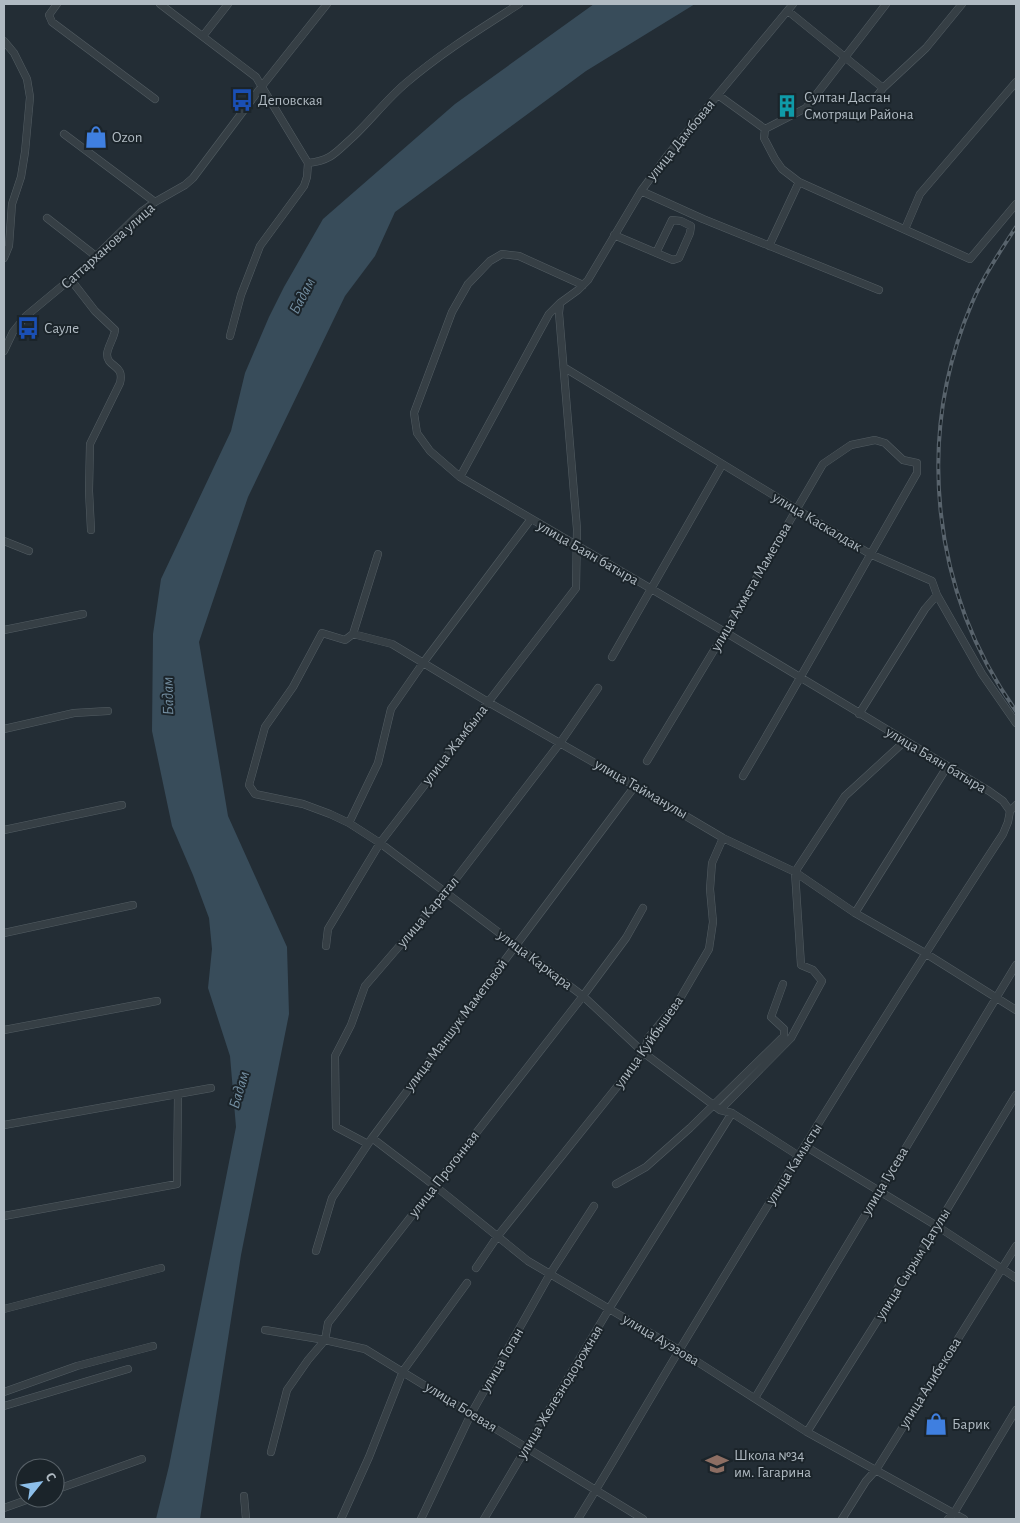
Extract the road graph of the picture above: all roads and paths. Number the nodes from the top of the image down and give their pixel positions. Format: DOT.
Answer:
graph roads {
  1 [pos="57,4"];
  2 [pos="160,4"];
  3 [pos="228,4"];
  4 [pos="327,4"];
  5 [pos="518,4"];
  6 [pos="793,4"];
  7 [pos="886,4"];
  8 [pos="962,4"];
  9 [pos="788,10"];
  10 [pos="203,36"];
  11 [pos="4,41"];
  12 [pos="845,56"];
  13 [pos="1016,82"];
  14 [pos="262,86"];
  15 [pos="883,88"];
  16 [pos="718,94"];
  17 [pos="877,96"];
  18 [pos="154,99"];
  19 [pos="765,129"];
  20 [pos="64,134"];
  21 [pos="308,163"];
  22 [pos="799,182"];
  23 [pos="641,191"];
  24 [pos="155,202"];
  25 [pos="1016,204"];
  26 [pos="47,218"];
  27 [pos="905,230"];
  28 [pos="614,235"];
  29 [pos="769,246"];
  30 [pos="656,253"];
  31 [pos="97,257"];
  32 [pos="4,258"];
  33 [pos="71,280"];
  34 [pos="584,285"];
  35 [pos="879,290"];
  36 [pos="560,303"];
  37 [pos="230,336"];
  38 [pos="4,351"];
  39 [pos="565,368"];
  40 [pos="722,465"];
  41 [pos="460,477"];
  42 [pos="796,510"];
  43 [pos="531,519"];
  44 [pos="91,530"];
  45 [pos="4,541"];
  46 [pos="577,544"];
  47 [pos="29,551"];
  48 [pos="378,554"];
  49 [pos="870,554"];
  50 [pos="651,589"];
  51 [pos="937,595"];
  52 [pos="83,614"];
  53 [pos="4,630"];
  54 [pos="724,632"];
  55 [pos="353,634"];
  56 [pos="612,657"];
  57 [pos="423,663"];
  58 [pos="800,679"];
  59 [pos="598,688"];
  60 [pos="488,702"];
  61 [pos="108,711"];
  62 [pos="859,714"];
  63 [pos="1016,722"];
  64 [pos="4,729"];
  65 [pos="905,741"];
  66 [pos="560,743"];
  67 [pos="647,761"];
  68 [pos="947,767"];
  69 [pos="743,776"];
  70 [pos="635,786"];
  71 [pos="255,794"];
  72 [pos="122,805"];
  73 [pos="1016,805"];
  74 [pos="1010,811"];
  75 [pos="350,823"];
  76 [pos="4,830"];
  77 [pos="723,838"];
  78 [pos="380,843"];
  79 [pos="795,872"];
  80 [pos="445,893"];
  81 [pos="133,905"];
  82 [pos="643,908"];
  83 [pos="855,913"];
  84 [pos="4,933"];
  85 [pos="326,946"];
  86 [pos="515,946"];
  87 [pos="925,953"];
  88 [pos="1016,965"];
  89 [pos="783,984"];
  90 [pos="583,996"];
  91 [pos="998,998"];
  92 [pos="157,1001"];
  93 [pos="1016,1010"];
  94 [pos="4,1030"];
  95 [pos="644,1053"];
  96 [pos="211,1088"];
  97 [pos="178,1094"];
  98 [pos="1016,1095"];
  99 [pos="713,1105"];
  100 [pos="720,1110"];
  101 [pos="732,1113"];
  102 [pos="4,1125"];
  103 [pos="370,1141"];
  104 [pos="805,1146"];
  105 [pos="798,1156"];
  106 [pos="616,1184"];
  107 [pos="435,1186"];
  108 [pos="879,1191"];
  109 [pos="594,1206"];
  110 [pos="4,1216"];
  111 [pos="937,1226"];
  112 [pos="498,1237"];
  113 [pos="1016,1246"];
  114 [pos="316,1251"];
  115 [pos="161,1268"];
  116 [pos="476,1268"];
  117 [pos="1002,1268"];
  118 [pos="550,1274"];
  119 [pos="1016,1278"];
  120 [pos="467,1283"];
  121 [pos="4,1309"];
  122 [pos="609,1309"];
  123 [pos="265,1330"];
  124 [pos="324,1340"];
  125 [pos="153,1346"];
  126 [pos="679,1350"];
  127 [pos="128,1369"];
  128 [pos="403,1371"];
  129 [pos="4,1392"];
  130 [pos="755,1398"];
  131 [pos="4,1406"];
  132 [pos="1016,1410"];
  133 [pos="471,1414"];
  134 [pos="807,1432"];
  135 [pos="527,1447"];
  136 [pos="271,1452"];
  137 [pos="142,1459"];
  138 [pos="876,1470"];
  139 [pos="65,1486"];
  140 [pos="597,1489"];
  141 [pos="244,1496"];
  142 [pos="954,1513"];
  143 [pos="246,1519"];
  144 [pos="341,1519"];
  145 [pos="421,1519"];
  146 [pos="484,1519"];
  147 [pos="578,1519"];
  148 [pos="644,1519"];
  149 [pos="842,1519"];
  150 [pos="948,1519"];
  151 [pos="964,1519"];
  1 -- 18 [label="street"];
  2 -- 10 [label="street"];
  3 -- 10 [label="street"];
  4 -- 14 [label="street, Саттарханова улица"];
  5 -- 21 [label="street"];
  6 -- 9 [label="street, улица Дамбовая"];
  7 -- 12 [label="street"];
  8 -- 15 [label="street"];
  9 -- 12 [label="street"];
  9 -- 16 [label="street, улица Дамбовая"];
  10 -- 14 [label="street"];
  11 -- 32 [label="street"];
  12 -- 15 [label="street"];
  12 -- 19 [label="street"];
  13 -- 27 [label="street"];
  14 -- 21 [label="street"];
  14 -- 24 [label="street, Саттарханова улица"];
  15 -- 17 [label="street"];
  16 -- 19 [label="street"];
  16 -- 23 [label="street, улица Дамбовая"];
  19 -- 22 [label="street"];
  20 -- 24 [label="street"];
  21 -- 37 [label="street"];
  22 -- 27 [label="street"];
  22 -- 29 [label="street"];
  23 -- 28 [label="street, улица Дамбовая"];
  23 -- 29 [label="street"];
  24 -- 31 [label="street, Саттарханова улица"];
  25 -- 27 [label="street"];
  26 -- 31 [label="street"];
  28 -- 30 [label="street"];
  28 -- 34 [label="street, улица Дамбовая"];
  29 -- 35 [label="street"];
  30 -- 30 [label="street"];
  31 -- 33 [label="street, Саттарханова улица"];
  33 -- 38 [label="street, Саттарханова улица"];
  33 -- 44 [label="street"];
  34 -- 36 [label="street"];
  34 -- 41 [label="street, улица Баян батыра"];
  36 -- 39 [label="street, улица Жамбыла"];
  36 -- 41 [label="street"];
  39 -- 40 [label="street, улица Каскалдак"];
  39 -- 46 [label="street, улица Жамбыла"];
  40 -- 42 [label="street, улица Каскалдак"];
  40 -- 50 [label="street"];
  41 -- 43 [label="street, улица Баян батыра"];
  42 -- 49 [label="street, улица Каскалдак"];
  42 -- 49 [label="street, улица Ахмета Маметова"];
  42 -- 54 [label="street, улица Ахмета Маметова"];
  43 -- 46 [label="street, улица Баян батыра"];
  43 -- 57 [label="street"];
  45 -- 47 [label="street"];
  46 -- 50 [label="street, улица Баян батыра"];
  46 -- 60 [label="street, улица Жамбыла"];
  48 -- 55 [label="street"];
  49 -- 51 [label="street, улица Каскалдак"];
  49 -- 58 [label="street"];
  50 -- 54 [label="street, улица Баян батыра"];
  50 -- 56 [label="street"];
  51 -- 62 [label="street"];
  51 -- 63 [label="street, улица Каскалдак"];
  52 -- 53 [label="street"];
  54 -- 58 [label="street, улица Баян батыра"];
  54 -- 67 [label="street, улица Ахмета Маметова"];
  55 -- 57 [label="street, улица Тайманулы"];
  55 -- 71 [label="street, улица Тайманулы"];
  57 -- 60 [label="street, улица Тайманулы"];
  57 -- 75 [label="street"];
  58 -- 62 [label="street, улица Баян батыра"];
  58 -- 69 [label="street"];
  59 -- 66 [label="street, улица Каратал"];
  60 -- 66 [label="street, улица Тайманулы"];
  60 -- 78 [label="street, улица Жамбыла"];
  61 -- 64 [label="street"];
  62 -- 65 [label="street, улица Баян батыра"];
  65 -- 68 [label="street, улица Баян батыра"];
  65 -- 79 [label="street"];
  66 -- 70 [label="street, улица Тайманулы"];
  66 -- 80 [label="street, улица Каратал"];
  68 -- 74 [label="street, улица Баян батыра"];
  68 -- 83 [label="street"];
  70 -- 77 [label="street, улица Тайманулы"];
  70 -- 86 [label="street, улица Маншук Маметовой"];
  71 -- 75 [label="street, улица Каркара"];
  72 -- 76 [label="street"];
  73 -- 74 [label="street"];
  74 -- 87 [label="street, улица Камысты"];
  75 -- 78 [label="street, улица Каркара"];
  77 -- 79 [label="street, улица Тайманулы"];
  77 -- 95 [label="street, улица Куйбышева"];
  78 -- 80 [label="street, улица Каркара"];
  78 -- 85 [label="street, улица Жамбыла"];
  79 -- 83 [label="street, улица Тайманулы"];
  79 -- 100 [label="street"];
  80 -- 86 [label="street, улица Каркара"];
  80 -- 103 [label="street, улица Каратал"];
  81 -- 84 [label="street"];
  82 -- 90 [label="street, улица Прогонная"];
  83 -- 87 [label="street, улица Тайманулы"];
  86 -- 90 [label="street, улица Каркара"];
  86 -- 103 [label="street, улица Маншук Маметовой"];
  87 -- 91 [label="street, улица Тайманулы"];
  87 -- 104 [label="street, улица Камысты"];
  88 -- 91 [label="street, улица Гусева"];
  89 -- 99 [label="street"];
  90 -- 95 [label="street, улица Каркара"];
  90 -- 107 [label="street, улица Прогонная"];
  91 -- 93 [label="street, улица Тайманулы"];
  91 -- 108 [label="street, улица Гусева"];
  92 -- 94 [label="street"];
  95 -- 99 [label="street, улица Каркара"];
  95 -- 112 [label="street, улица Куйбышева"];
  96 -- 97 [label="street"];
  97 -- 102 [label="street"];
  97 -- 110 [label="street"];
  98 -- 111 [label="street, улица Сырым Датулы"];
  99 -- 100 [label="street, улица Каркара"];
  99 -- 106 [label="street"];
  100 -- 101 [label="street, улица Каркара"];
  101 -- 105 [label="street, улица Каркара"];
  101 -- 122 [label="street, улица Железнодорожная"];
  103 -- 107 [label="street, улица Ауэзова"];
  103 -- 114 [label="street, улица Маншук Маметовой"];
  104 -- 105 [label="street, улица Камысты"];
  104 -- 108 [label="street"];
  105 -- 126 [label="street, улица Камысты"];
  107 -- 112 [label="street, улица Ауэзова"];
  107 -- 124 [label="street, улица Прогонная"];
  108 -- 111 [label="street"];
  108 -- 130 [label="street, улица Гусева"];
  109 -- 118 [label="street, улица Тоган"];
  111 -- 117 [label="street"];
  111 -- 134 [label="street, улица Сырым Датулы"];
  112 -- 116 [label="street, улица Куйбышева"];
  112 -- 118 [label="street, улица Ауэзова"];
  113 -- 117 [label="street, улица Алибекова"];
  115 -- 121 [label="street"];
  117 -- 119 [label="street"];
  117 -- 138 [label="street, улица Алибекова"];
  118 -- 122 [label="street, улица Ауэзова"];
  118 -- 133 [label="street, улица Тоган"];
  120 -- 128 [label="street"];
  122 -- 126 [label="street, улица Ауэзова"];
  122 -- 135 [label="street, улица Железнодорожная"];
  123 -- 124 [label="street, улица Боевая"];
  124 -- 128 [label="street, улица Боевая"];
  124 -- 136 [label="street, улица Прогонная"];
  125 -- 129 [label="street"];
  126 -- 130 [label="street, улица Ауэзова"];
  126 -- 140 [label="street, улица Камысты"];
  127 -- 131 [label="street"];
  128 -- 133 [label="street, улица Боевая"];
  128 -- 144 [label="street"];
  130 -- 134 [label="street, улица Ауэзова"];
  132 -- 142 [label="street"];
  133 -- 135 [label="street, улица Боевая"];
  133 -- 145 [label="street, улица Тоган"];
  134 -- 138 [label="street, улица Ауэзова"];
  135 -- 140 [label="street, улица Боевая"];
  135 -- 146 [label="street, улица Железнодорожная"];
  137 -- 139 [label="street"];
  138 -- 142 [label="street, улица Ауэзова"];
  138 -- 149 [label="street, улица Алибекова"];
  140 -- 147 [label="street, улица Камысты"];
  140 -- 148 [label="street, улица Боевая"];
  141 -- 143 [label="street"];
  142 -- 150 [label="street"];
  142 -- 151 [label="street, улица Ауэзова"];
}
